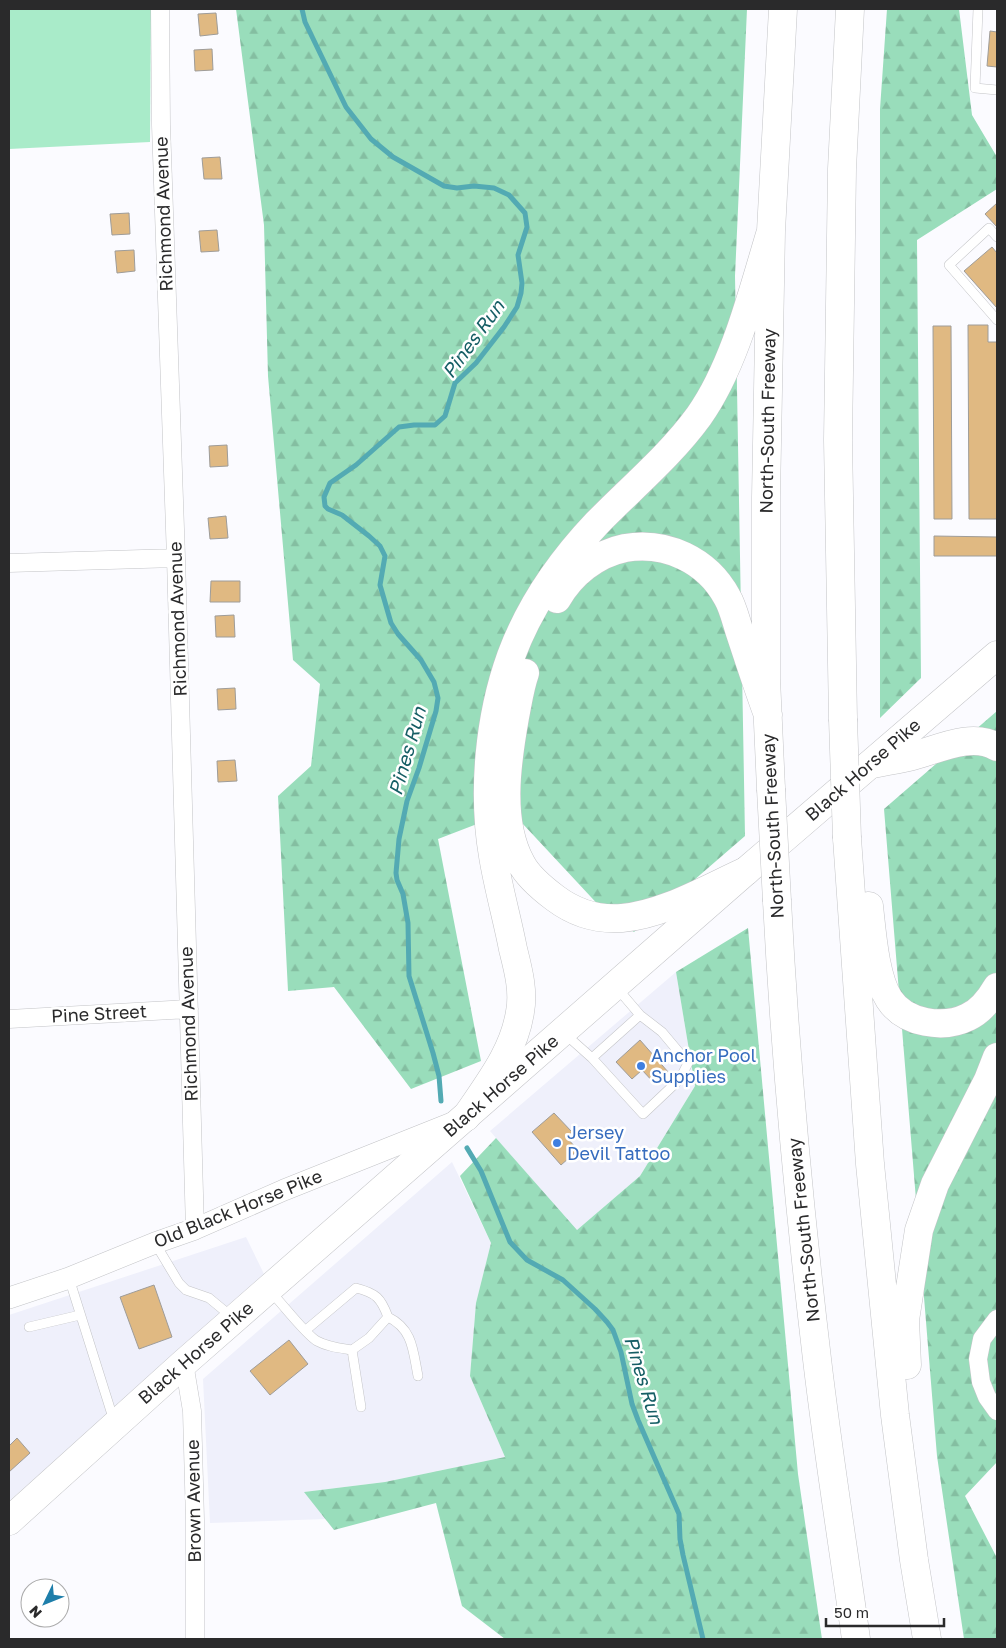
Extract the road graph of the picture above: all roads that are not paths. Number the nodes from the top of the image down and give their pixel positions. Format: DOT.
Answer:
graph roads {
  1 [pos="160,9"];
  2 [pos="783,9"];
  3 [pos="850,9"];
  4 [pos="978,9"];
  5 [pos="997,90"];
  6 [pos="771,231"];
  7 [pos="997,237"];
  8 [pos="997,320"];
  9 [pos="176,558"];
  10 [pos="9,563"];
  11 [pos="997,655"];
  12 [pos="768,716"];
  13 [pos="997,747"];
  14 [pos="870,764"];
  15 [pos="849,850"];
  16 [pos="746,871"];
  17 [pos="615,986"];
  18 [pos="997,987"];
  19 [pos="189,1010"];
  20 [pos="640,1015"];
  21 [pos="9,1019"];
  22 [pos="563,1032"];
  23 [pos="997,1057"];
  24 [pos="592,1058"];
  25 [pos="466,1117"];
  26 [pos="195,1229"];
  27 [pos="155,1243"];
  28 [pos="69,1278"];
  29 [pos="269,1289"];
  30 [pos="9,1298"];
  31 [pos="80,1314"];
  32 [pos="388,1317"];
  33 [pos="234,1319"];
  34 [pos="997,1319"];
  35 [pos="29,1328"];
  36 [pos="306,1330"];
  37 [pos="352,1350"];
  38 [pos="184,1363"];
  39 [pos="418,1376"];
  40 [pos="361,1407"];
  41 [pos="997,1412"];
  42 [pos="895,1415"];
  43 [pos="115,1425"];
  44 [pos="9,1520"];
  45 [pos="195,1639"];
  46 [pos="856,1639"];
  47 [pos="927,1639"];
  1 -- 9 [label="street, Richmond Avenue"];
  2 -- 6 [label="main road, North-South Freeway"];
  3 -- 15 [label="main road, bridge"];
  4 -- 5 [label="lane"];
  6 -- 12 [label="main road, North-South Freeway"];
  6 -- 25 [label="main road"];
  7 -- 8 [label="lane"];
  9 -- 10 [label="street"];
  9 -- 19 [label="street, Richmond Avenue"];
  11 -- 14 [label="main road, Black Horse Pike"];
  12 -- 16 [label="main road"];
  12 -- 46 [label="main road, North-South Freeway, bridge"];
  13 -- 14 [label="main road"];
  14 -- 16 [label="main road, Black Horse Pike"];
  15 -- 18 [label="main road"];
  15 -- 42 [label="main road"];
  16 -- 17 [label="main road, Black Horse Pike"];
  17 -- 20 [label="lane"];
  17 -- 22 [label="main road, Black Horse Pike"];
  19 -- 21 [label="street, Pine Street"];
  19 -- 26 [label="street, Richmond Avenue"];
  20 -- 24 [label="lane"];
  20 -- 24 [label="lane"];
  22 -- 24 [label="lane"];
  22 -- 25 [label="main road, Black Horse Pike"];
  23 -- 42 [label="main road"];
  25 -- 26 [label="street, Old Black Horse Pike"];
  25 -- 29 [label="main road, Black Horse Pike"];
  26 -- 27 [label="street, Old Black Horse Pike"];
  27 -- 28 [label="street, Old Black Horse Pike"];
  27 -- 33 [label="lane"];
  28 -- 30 [label="street, Old Black Horse Pike"];
  28 -- 31 [label="lane"];
  29 -- 33 [label="main road, Black Horse Pike"];
  29 -- 36 [label="lane"];
  31 -- 35 [label="lane"];
  31 -- 43 [label="lane"];
  32 -- 36 [label="lane"];
  32 -- 37 [label="lane"];
  32 -- 39 [label="lane"];
  33 -- 38 [label="main road, Black Horse Pike"];
  34 -- 41 [label="street"];
  36 -- 37 [label="lane"];
  37 -- 40 [label="lane"];
  38 -- 43 [label="main road, Black Horse Pike"];
  38 -- 45 [label="street, Brown Avenue"];
  42 -- 47 [label="main road"];
  43 -- 44 [label="main road, Black Horse Pike"];
}
